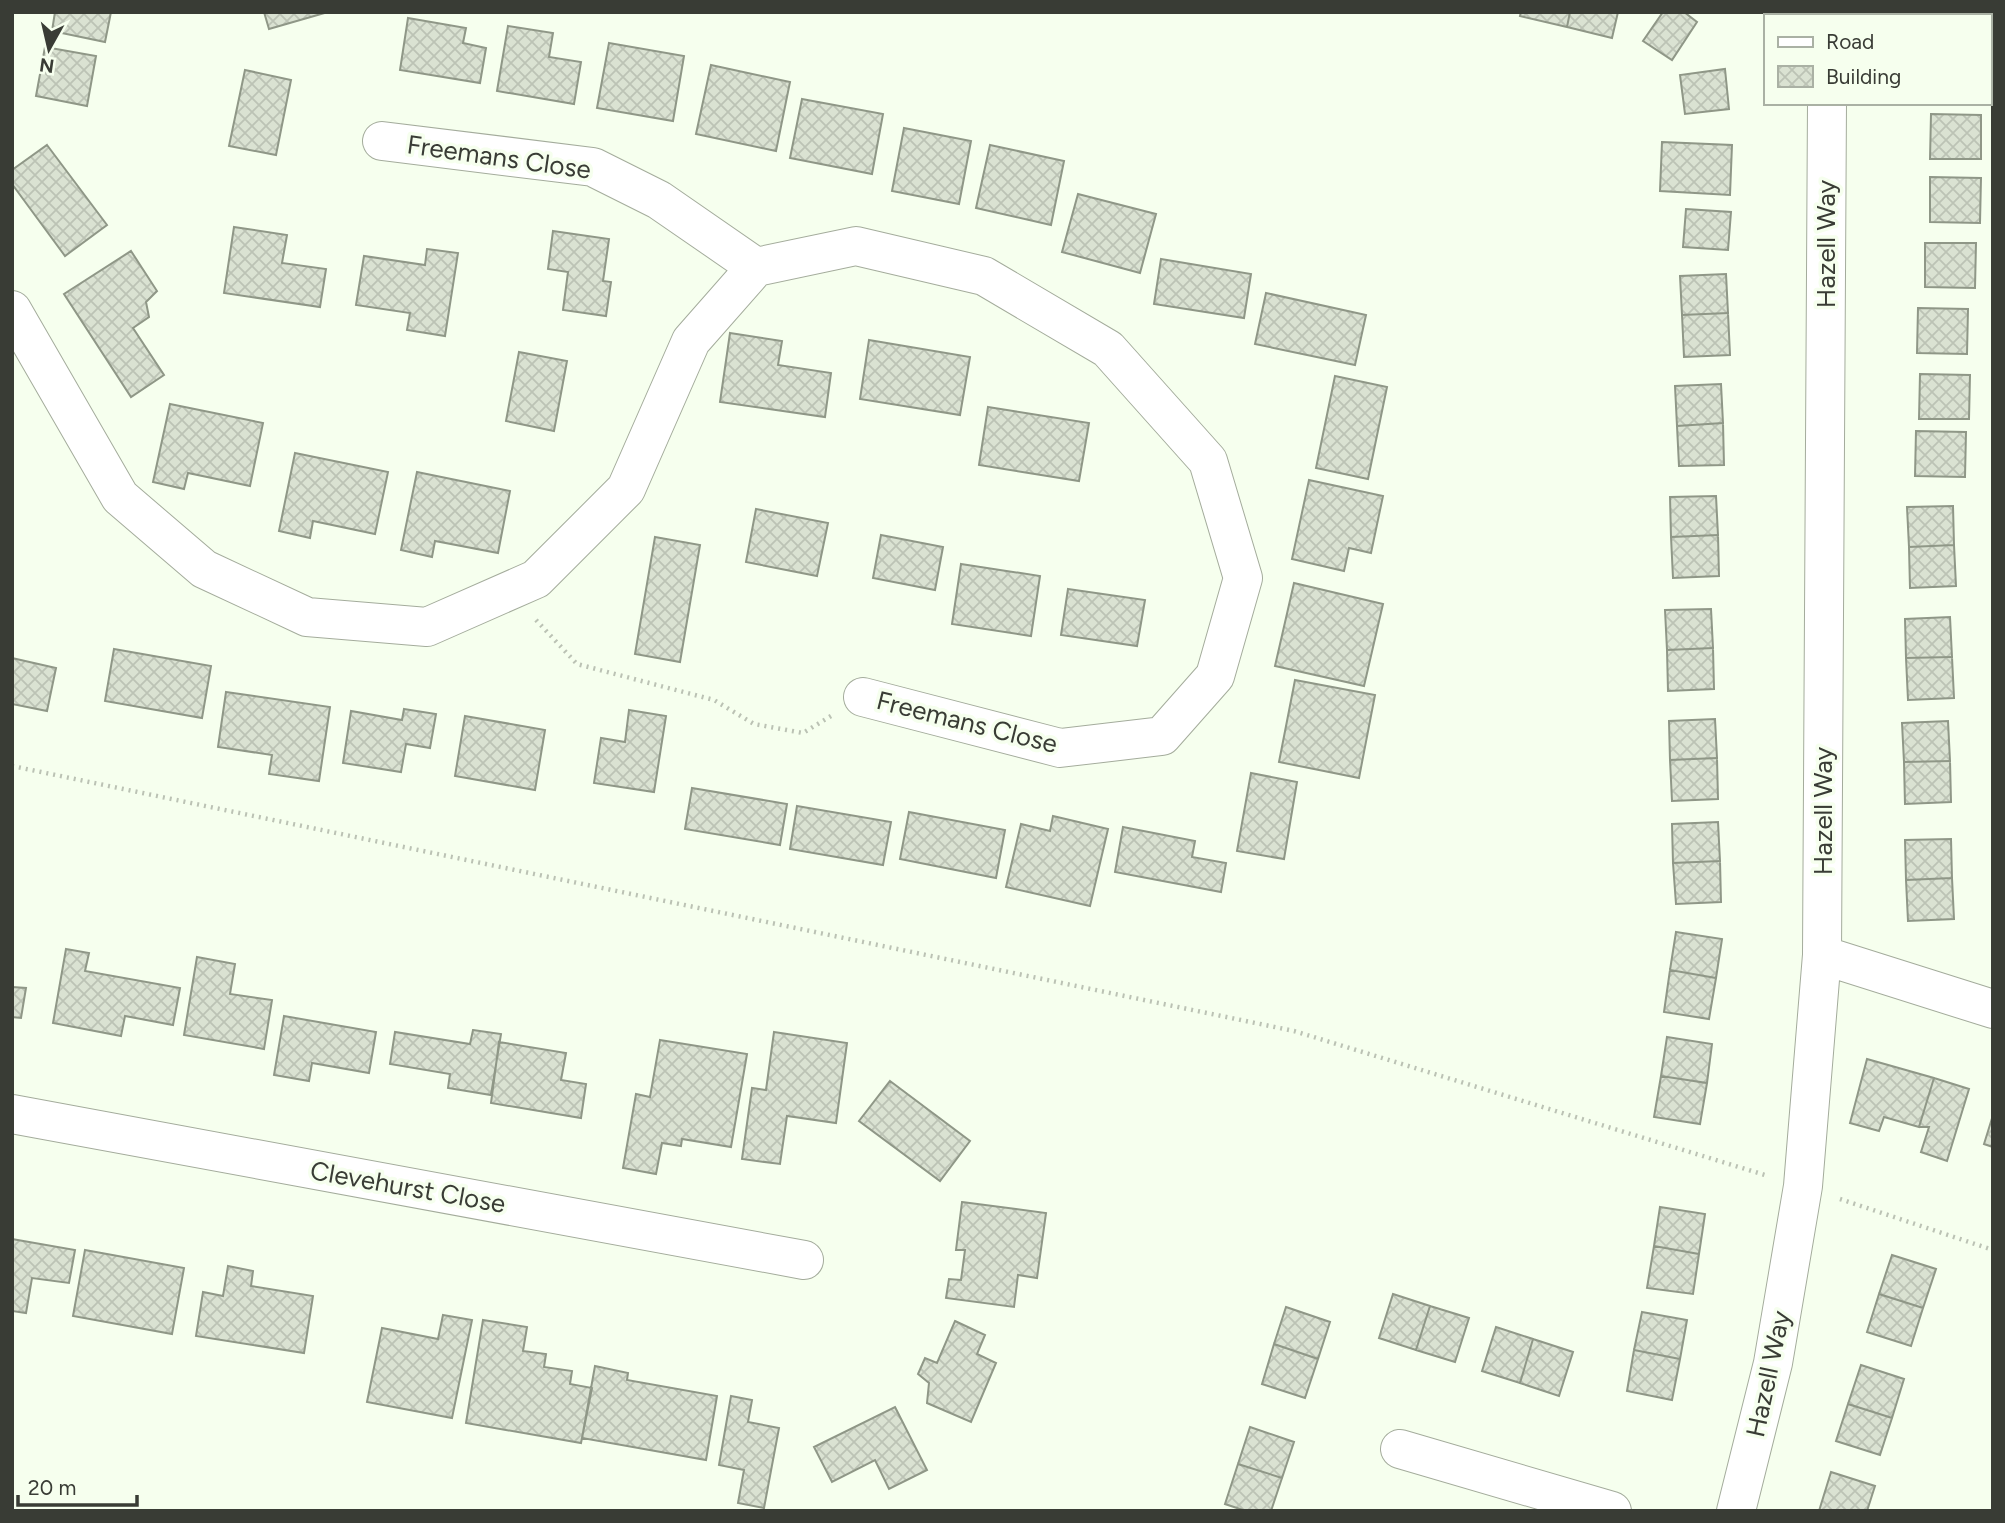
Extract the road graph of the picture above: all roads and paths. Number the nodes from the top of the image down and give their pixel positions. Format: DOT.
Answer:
graph roads {
  1 [pos="1827,105"];
  2 [pos="382,141"];
  3 [pos="756,267"];
  4 [pos="12,310"];
  5 [pos="510,590"];
  6 [pos="863,696"];
  7 [pos="12,766"];
  8 [pos="1822,955"];
  9 [pos="1993,1009"];
  10 [pos="12,1114"];
  11 [pos="1803,1186"];
  12 [pos="1993,1251"];
  13 [pos="804,1259"];
  14 [pos="1400,1449"];
  15 [pos="1612,1511"];
  16 [pos="1736,1511"];
  1 -- 8 [label="street, Hazell Way"];
  2 -- 3 [label="street, Freemans Close"];
  3 -- 5 [label="street"];
  3 -- 6 [label="street, Freemans Close"];
  4 -- 5 [label="street"];
  5 -- 6 [label="path"];
  7 -- 11 [label="path"];
  8 -- 9 [label="street"];
  8 -- 11 [label="street, Hazell Way"];
  10 -- 13 [label="street, Clevehurst Close"];
  11 -- 12 [label="path"];
  11 -- 16 [label="street, Hazell Way"];
  14 -- 15 [label="street"];
}
